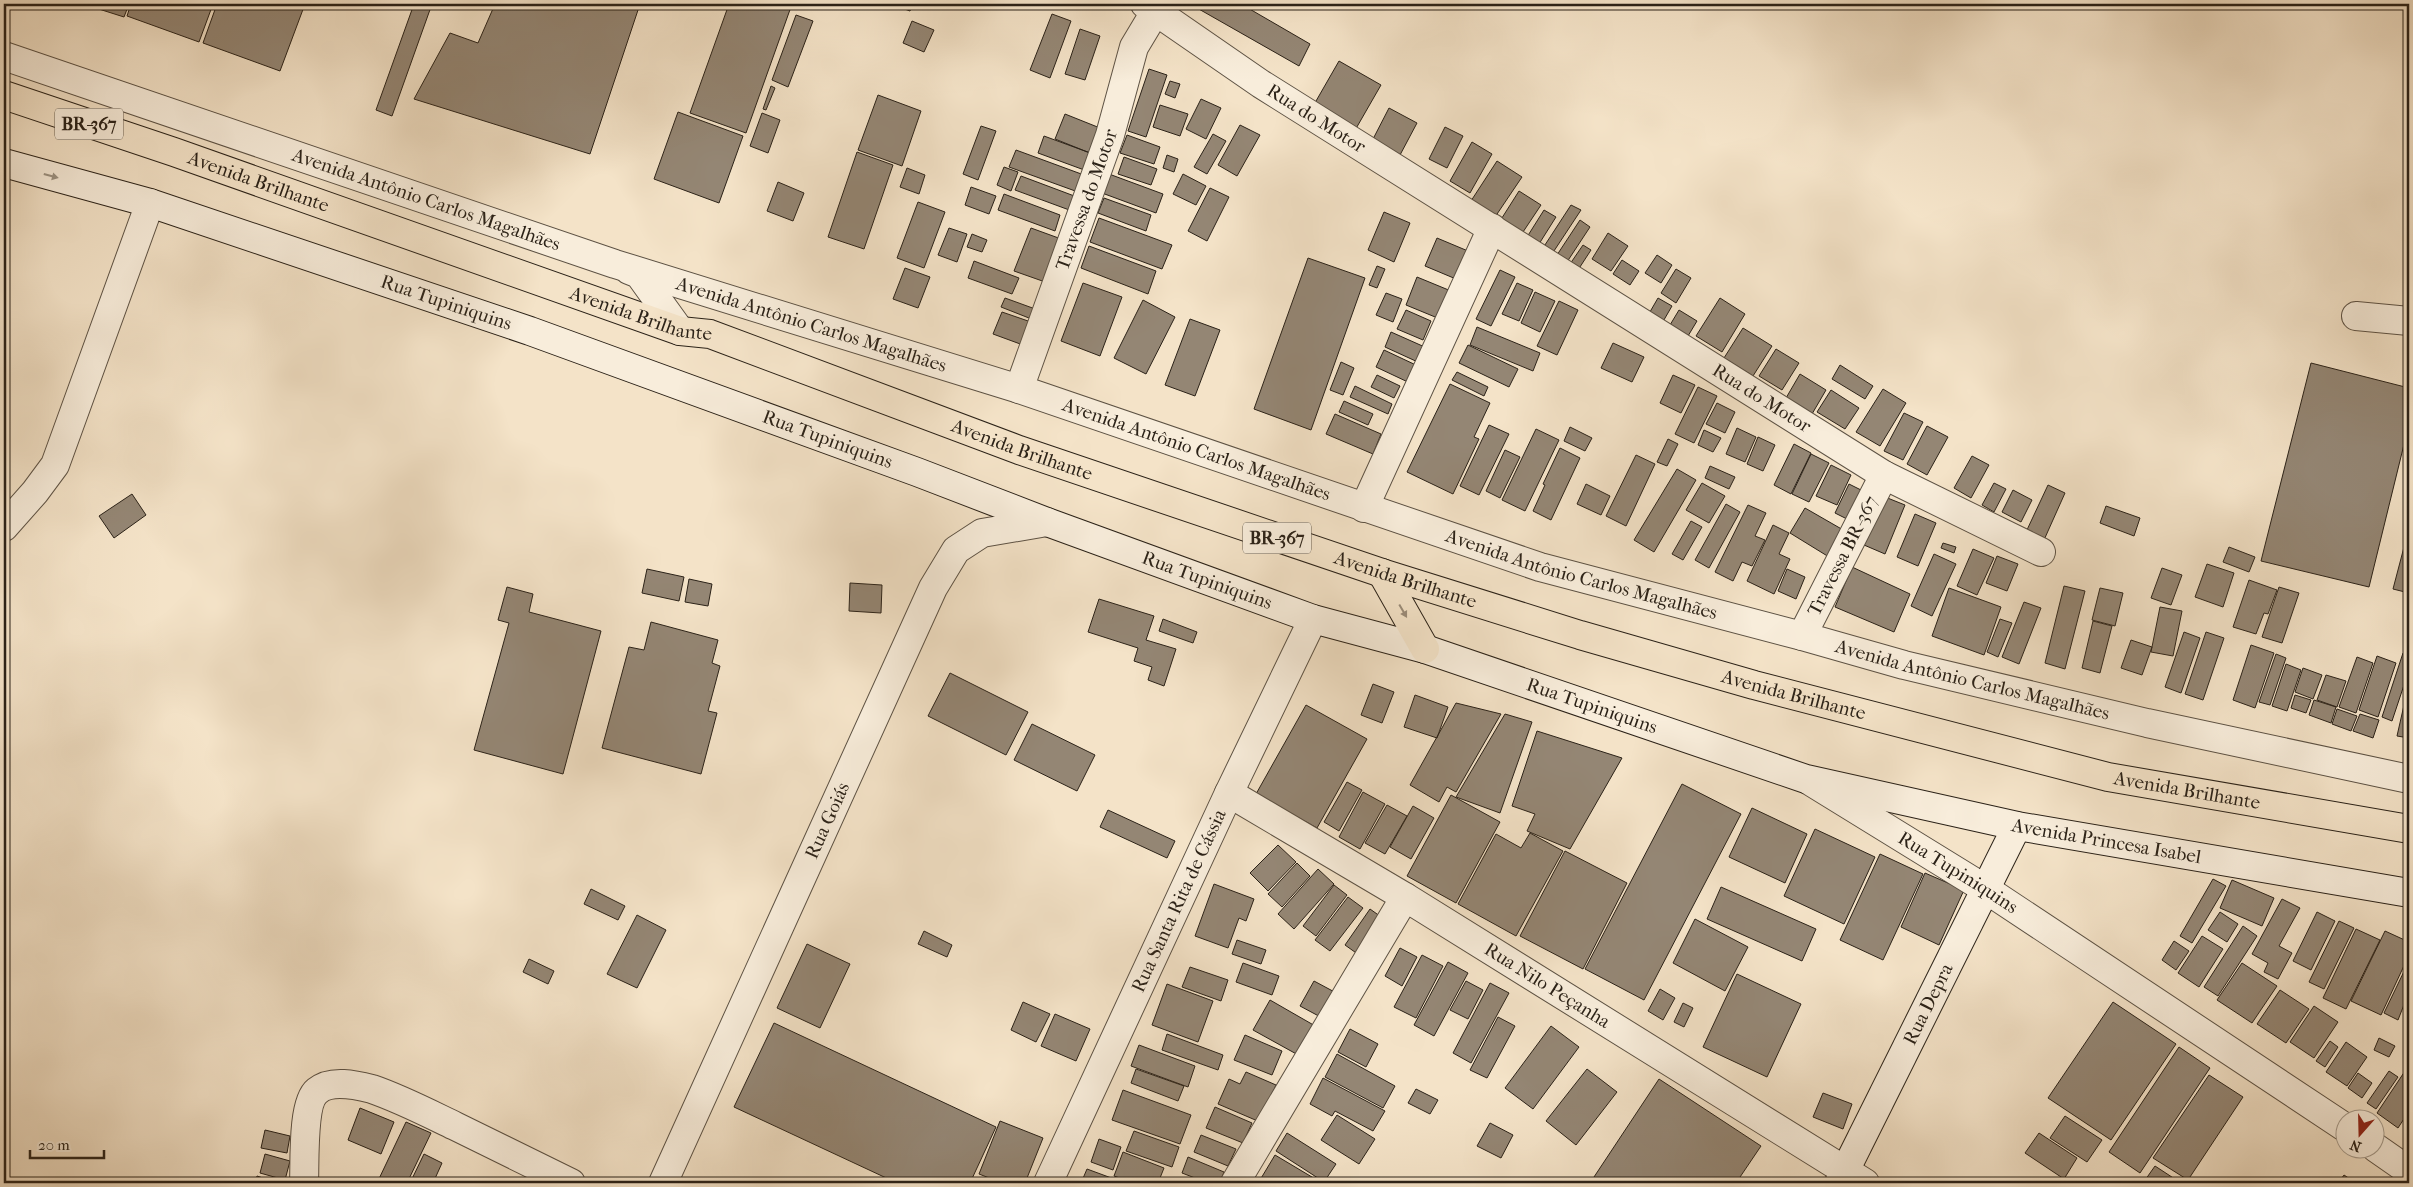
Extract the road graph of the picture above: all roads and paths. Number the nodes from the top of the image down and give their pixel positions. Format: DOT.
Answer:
graph roads {
  1 [pos="1150,8"];
  2 [pos="4,56"];
  3 [pos="4,96"];
  4 [pos="4,163"];
  5 [pos="150,203"];
  6 [pos="1492,228"];
  7 [pos="615,264"];
  8 [pos="2356,316"];
  9 [pos="2409,321"];
  10 [pos="680,331"];
  11 [pos="1019,389"];
  12 [pos="1884,475"];
  13 [pos="1364,508"];
  14 [pos="1047,522"];
  15 [pos="4,527"];
  16 [pos="2040,552"];
  17 [pos="1382,573"];
  18 [pos="1313,619"];
  19 [pos="1802,636"];
  20 [pos="1425,649"];
  21 [pos="1806,779"];
  22 [pos="2409,779"];
  23 [pos="1229,794"];
  24 [pos="2017,826"];
  25 [pos="2409,829"];
  26 [pos="1986,890"];
  27 [pos="2409,893"];
  28 [pos="1405,897"];
  29 [pos="2336,1121"];
  30 [pos="2386,1155"];
  31 [pos="2409,1171"];
  32 [pos="1850,1179"];
  33 [pos="304,1183"];
  34 [pos="571,1183"];
  35 [pos="663,1183"];
  36 [pos="1048,1183"];
  37 [pos="1235,1183"];
  1 -- 6 [label="street, Rua do Motor"];
  1 -- 11 [label="street, Travessa do Motor"];
  2 -- 7 [label="street, Avenida Antônio Carlos Magalhães"];
  3 -- 10 [label="main road, Avenida Brilhante / BR-367"];
  4 -- 5 [label="street, Rua Tupiniquins, one-way"];
  5 -- 14 [label="street, Rua Tupiniquins"];
  5 -- 15 [label="street"];
  6 -- 12 [label="street, Rua do Motor"];
  6 -- 13 [label="street"];
  7 -- 10 [label="street"];
  7 -- 11 [label="street, Avenida Antônio Carlos Magalhães"];
  8 -- 9 [label="street"];
  10 -- 17 [label="main road, Avenida Brilhante / BR-367"];
  11 -- 13 [label="street, Avenida Antônio Carlos Magalhães"];
  12 -- 16 [label="street, Rua do Motor"];
  12 -- 19 [label="street, Travessa BR-367"];
  13 -- 19 [label="street, Avenida Antônio Carlos Magalhães"];
  14 -- 18 [label="street, Rua Tupiniquins"];
  14 -- 35 [label="street, Rua Goiás"];
  17 -- 20 [label="main road, one-way"];
  17 -- 25 [label="main road, Avenida Brilhante / BR-367"];
  18 -- 20 [label="street, Rua Tupiniquins"];
  18 -- 23 [label="street, Rua Santa Rita de Cássia"];
  19 -- 22 [label="street, Avenida Antônio Carlos Magalhães"];
  20 -- 21 [label="street, Rua Tupiniquins"];
  21 -- 24 [label="street, Avenida Princesa Isabel"];
  21 -- 26 [label="street, Rua Tupiniquins"];
  23 -- 28 [label="street, Rua Nilo Peçanha"];
  23 -- 36 [label="street, Rua Santa Rita de Cássia"];
  24 -- 26 [label="street, Rua Depra"];
  24 -- 27 [label="street, Avenida Princesa Isabel"];
  26 -- 29 [label="street, Rua Tupiniquins"];
  26 -- 32 [label="street, Rua Depra"];
  28 -- 32 [label="street, Rua Nilo Peçanha"];
  28 -- 37 [label="street"];
  30 -- 31 [label="street"];
  33 -- 34 [label="street"];
}
